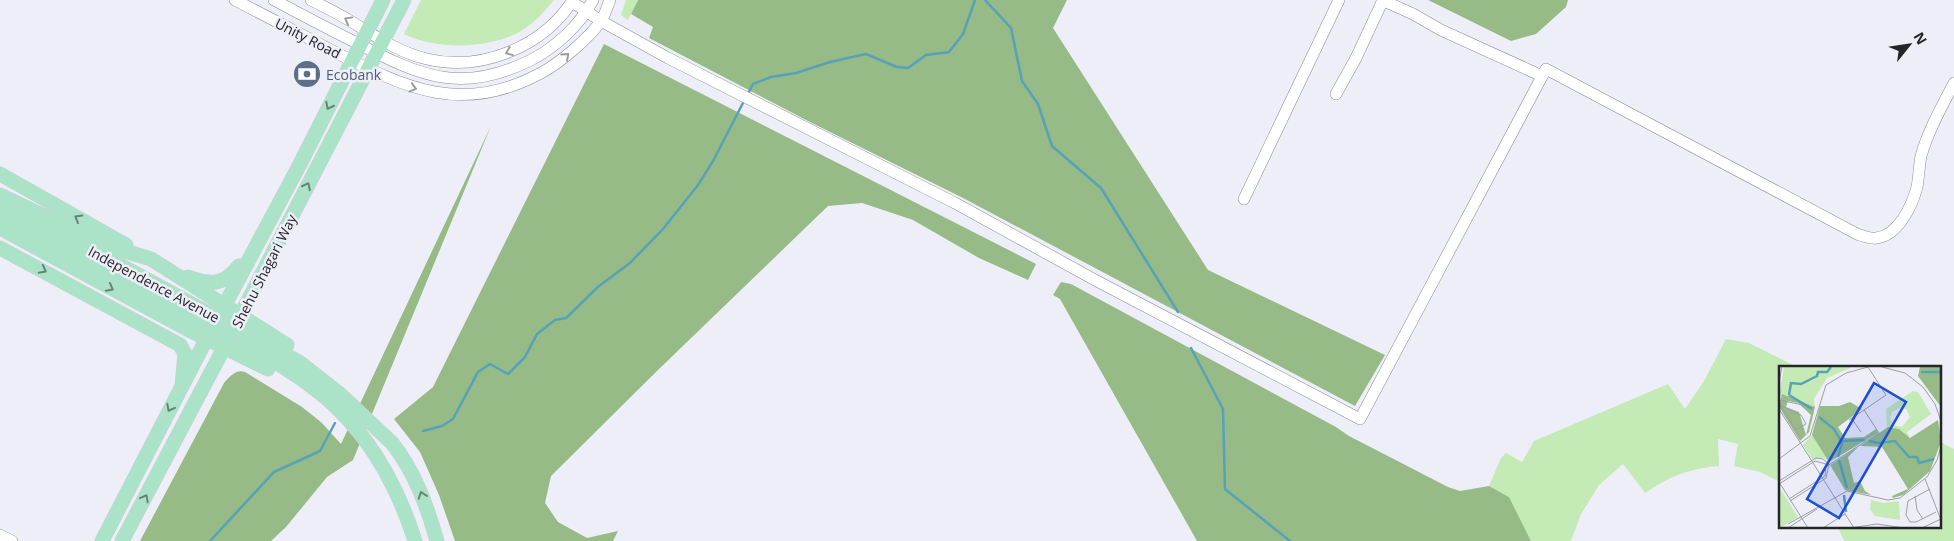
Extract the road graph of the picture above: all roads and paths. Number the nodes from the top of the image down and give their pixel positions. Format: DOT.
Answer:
graph roads {
  1 [pos="235,0"];
  2 [pos="274,0"];
  3 [pos="312,0"];
  4 [pos="383,0"];
  5 [pos="404,0"];
  6 [pos="593,0"];
  7 [pos="610,0"];
  8 [pos="1339,0"];
  9 [pos="1383,0"];
  10 [pos="572,1"];
  11 [pos="587,12"];
  12 [pos="601,21"];
  13 [pos="367,31"];
  14 [pos="383,40"];
  15 [pos="360,45"];
  16 [pos="376,54"];
  17 [pos="351,60"];
  18 [pos="368,69"];
  19 [pos="1542,76"];
  20 [pos="1954,82"];
  21 [pos="1336,94"];
  22 [pos="0,174"];
  23 [pos="0,195"];
  24 [pos="1244,200"];
  25 [pos="0,204"];
  26 [pos="7,221"];
  27 [pos="0,248"];
  28 [pos="250,254"];
  29 [pos="151,259"];
  30 [pos="167,268"];
  31 [pos="222,309"];
  32 [pos="238,319"];
  33 [pos="208,337"];
  34 [pos="226,345"];
  35 [pos="182,386"];
  36 [pos="392,444"];
  37 [pos="382,463"];
  38 [pos="0,535"];
  39 [pos="12,541"];
  40 [pos="102,541"];
  41 [pos="122,541"];
  42 [pos="415,541"];
  43 [pos="437,541"];
  1 -- 17 [label="street, Unity Road"];
  2 -- 15 [label="street, Unity Road"];
  13 -- 3 [label="street, one-way"];
  4 -- 13 [label="main road, Shehu Shagari Way"];
  5 -- 14 [label="main road, Shehu Shagari Way"];
  6 -- 11 [label="street, Unity Road"];
  7 -- 12 [label="street, Unity Road"];
  8 -- 24 [label="street"];
  9 -- 19 [label="street"];
  9 -- 21 [label="street"];
  10 -- 11 [label="street"];
  10 -- 14 [label="street, one-way"];
  11 -- 12 [label="street"];
  11 -- 16 [label="street, Unity Road"];
  18 -- 12 [label="street, Unity Road, one-way"];
  12 -- 19 [label="street"];
  13 -- 14 [label="street"];
  13 -- 15 [label="main road, Shehu Shagari Way"];
  14 -- 16 [label="main road, Shehu Shagari Way"];
  15 -- 16 [label="street, Unity Road"];
  15 -- 17 [label="main road, Shehu Shagari Way"];
  16 -- 18 [label="main road, Shehu Shagari Way"];
  17 -- 18 [label="street, Unity Road"];
  17 -- 28 [label="main road, Shehu Shagari Way, one-way"];
  32 -- 18 [label="main road, Shehu Shagari Way, one-way"];
  19 -- 20 [label="street"];
  29 -- 22 [label="main road, one-way"];
  23 -- 29 [label="main road, Independence Avenue"];
  25 -- 26 [label="main road"];
  26 -- 33 [label="main road, Independence Avenue, one-way"];
  26 -- 36 [label="main road, Independence Avenue"];
  26 -- 37 [label="main road, Independence Avenue"];
  27 -- 35 [label="main road, one-way"];
  28 -- 30 [label="main road"];
  28 -- 31 [label="main road, Shehu Shagari Way"];
  29 -- 30 [label="main road, Independence Avenue"];
  30 -- 31 [label="main road, Independence Avenue"];
  31 -- 32 [label="main road, Independence Avenue"];
  31 -- 33 [label="main road, Shehu Shagari Way, bridge"];
  32 -- 34 [label="main road, Shehu Shagari Way, bridge"];
  32 -- 36 [label="main road, Independence Avenue"];
  33 -- 34 [label="main road, Independence Avenue"];
  33 -- 35 [label="main road, Shehu Shagari Way"];
  34 -- 37 [label="main road, Independence Avenue"];
  41 -- 34 [label="main road, Shehu Shagari Way, one-way"];
  35 -- 40 [label="main road, Shehu Shagari Way, one-way"];
  43 -- 36 [label="main road, Independence Avenue, one-way"];
  37 -- 42 [label="main road, Independence Avenue"];
  38 -- 39 [label="street"];
}
